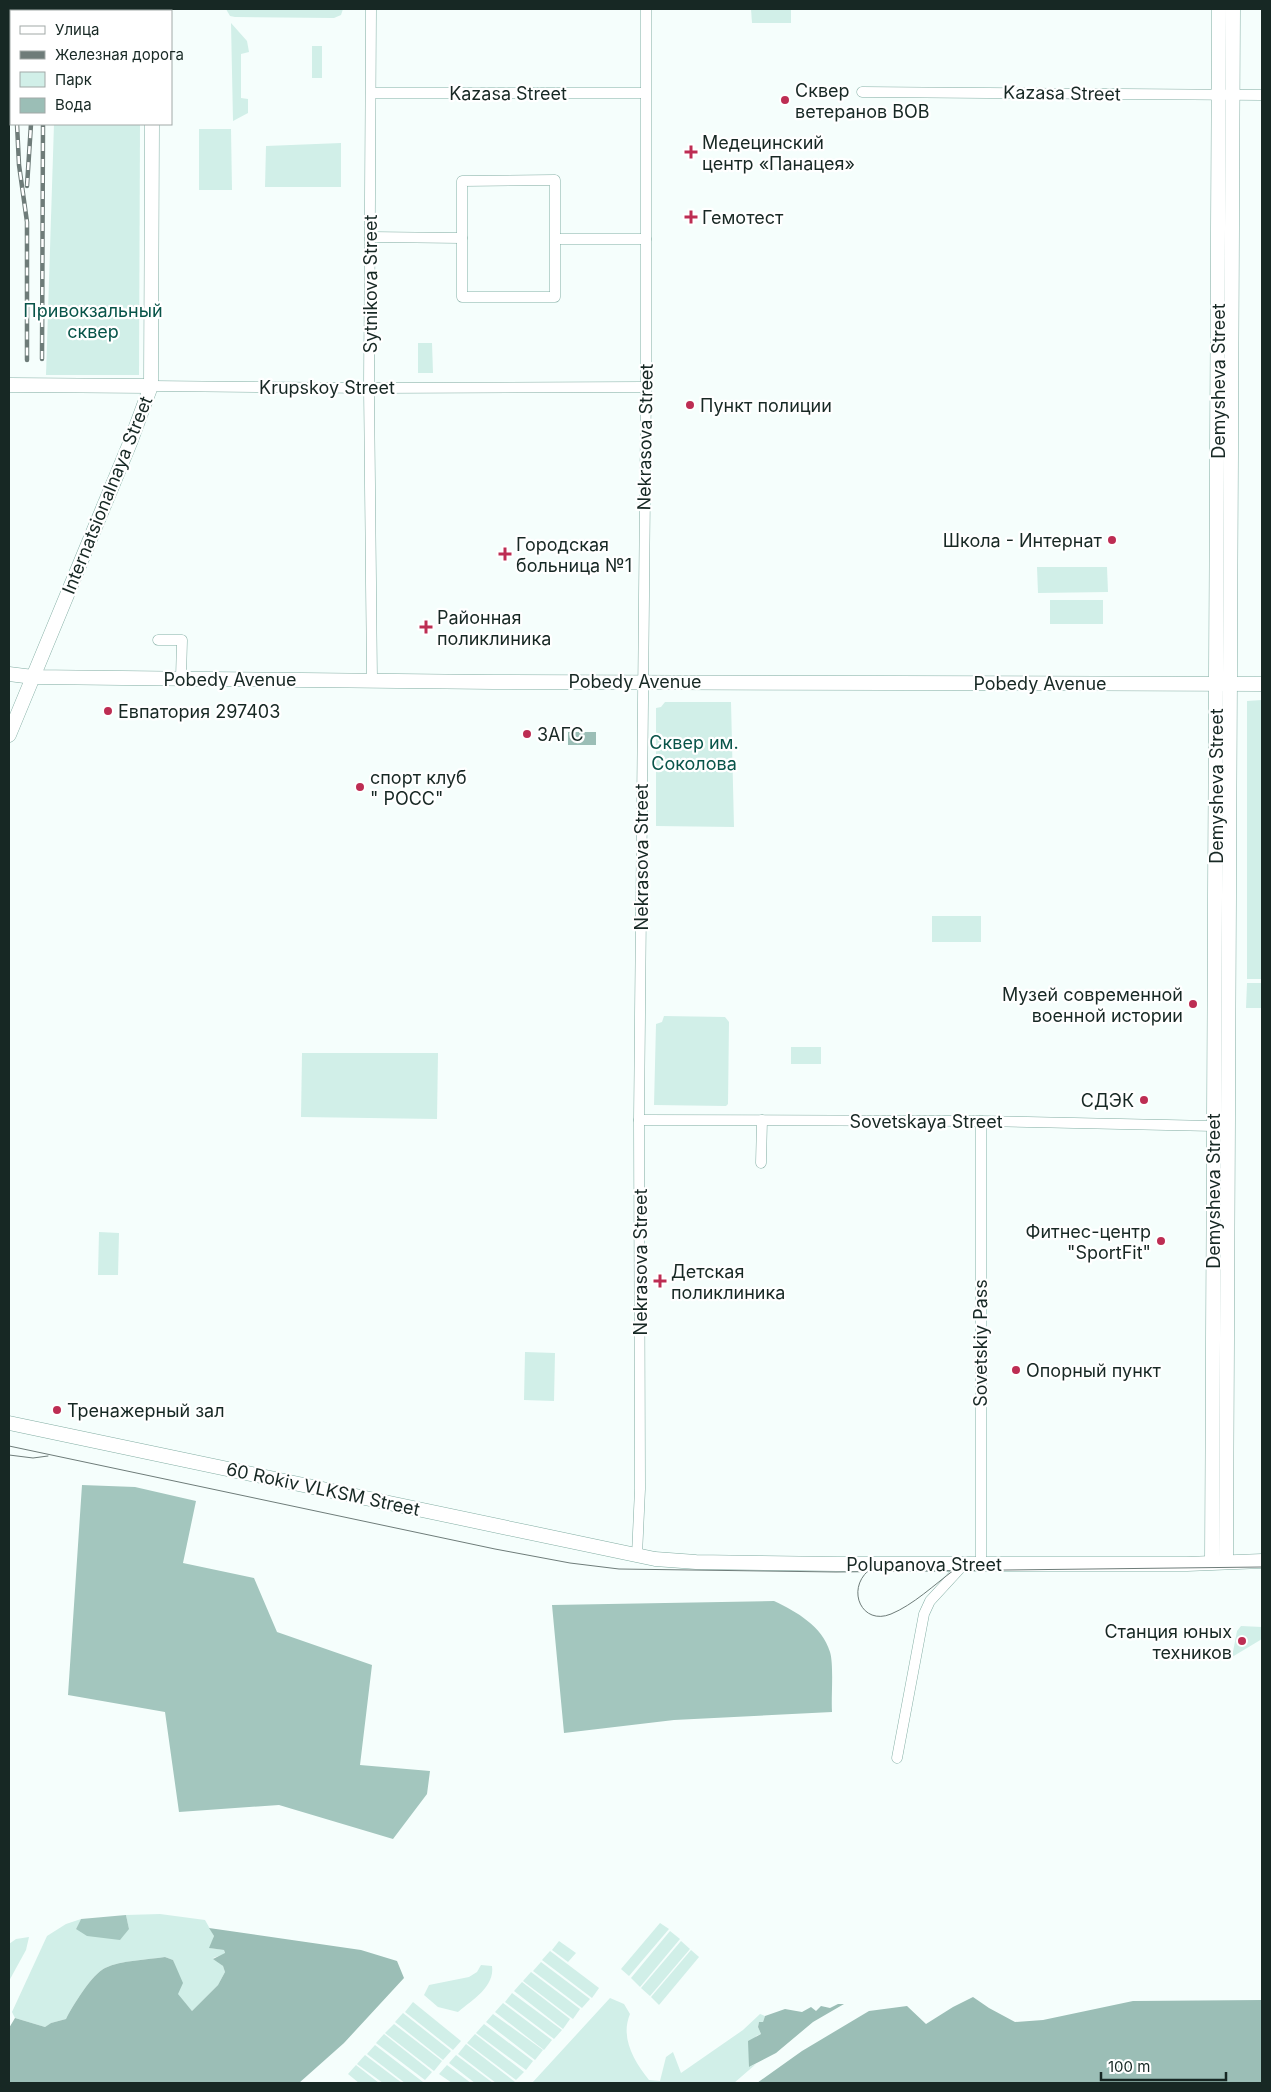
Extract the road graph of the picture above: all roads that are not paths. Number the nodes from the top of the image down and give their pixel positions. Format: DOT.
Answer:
graph roads {
  1 [pos="371,9"];
  2 [pos="646,9"];
  3 [pos="1219,9"];
  4 [pos="1233,9"];
  5 [pos="646,92"];
  6 [pos="862,92"];
  7 [pos="371,93"];
  8 [pos="1234,94"];
  9 [pos="1218,95"];
  10 [pos="1262,95"];
  11 [pos="152,125"];
  12 [pos="370,237"];
  13 [pos="462,238"];
  14 [pos="556,239"];
  15 [pos="646,239"];
  16 [pos="9,385"];
  17 [pos="151,386"];
  18 [pos="646,387"];
  19 [pos="369,388"];
  20 [pos="158,640"];
  21 [pos="9,674"];
  22 [pos="33,677"];
  23 [pos="181,678"];
  24 [pos="372,680"];
  25 [pos="642,681"];
  26 [pos="1224,684"];
  27 [pos="1262,684"];
  28 [pos="9,735"];
  29 [pos="639,1120"];
  30 [pos="762,1120"];
  31 [pos="981,1122"];
  32 [pos="1220,1125"];
  33 [pos="762,1163"];
  34 [pos="9,1423"];
  35 [pos="638,1555"];
  36 [pos="1262,1561"];
  37 [pos="1219,1562"];
  38 [pos="964,1564"];
  39 [pos="981,1564"];
  40 [pos="896,1758"];
  1 -- 7 [label="street, Sytnikova Street"];
  2 -- 5 [label="street, Nekrasova Street"];
  3 -- 9 [label="street, Demysheva Street"];
  4 -- 8 [label="street, Demysheva Street"];
  5 -- 7 [label="street, Kazasa Street"];
  5 -- 15 [label="street, Nekrasova Street"];
  6 -- 9 [label="street, Kazasa Street"];
  7 -- 12 [label="street, Sytnikova Street"];
  8 -- 9 [label="street, Kazasa Street"];
  8 -- 10 [label="street, Kazasa Street"];
  8 -- 26 [label="street, Demysheva Street"];
  9 -- 26 [label="street, Demysheva Street"];
  11 -- 17 [label="street, Internatsionalnaya Street"];
  12 -- 13 [label="street"];
  12 -- 19 [label="street, Sytnikova Street"];
  13 -- 14 [label="street"];
  13 -- 14 [label="street"];
  14 -- 15 [label="street"];
  15 -- 18 [label="street, Nekrasova Street"];
  16 -- 17 [label="street, Krupskoy Street"];
  17 -- 19 [label="street, Krupskoy Street"];
  17 -- 22 [label="street, Internatsionalnaya Street"];
  18 -- 19 [label="street, Krupskoy Street"];
  18 -- 25 [label="street, Nekrasova Street"];
  19 -- 24 [label="street, Sytnikova Street"];
  20 -- 23 [label="street"];
  21 -- 22 [label="street, Pobedy Avenue"];
  22 -- 23 [label="street, Pobedy Avenue"];
  22 -- 28 [label="street, Internatsionalnaya Street"];
  23 -- 24 [label="street, Pobedy Avenue"];
  24 -- 25 [label="street, Pobedy Avenue"];
  25 -- 26 [label="street, Pobedy Avenue"];
  25 -- 29 [label="street, Nekrasova Street"];
  26 -- 27 [label="street, Pobedy Avenue"];
  26 -- 32 [label="street, Demysheva Street"];
  29 -- 30 [label="street, Sovetskaya Street"];
  29 -- 35 [label="street, Nekrasova Street"];
  30 -- 31 [label="street, Sovetskaya Street"];
  30 -- 33 [label="street"];
  31 -- 32 [label="street, Sovetskaya Street"];
  31 -- 39 [label="street, Sovetskiy Pass"];
  32 -- 37 [label="street, Demysheva Street"];
  34 -- 35 [label="street, 60 Rokiv VLKSM Street"];
  35 -- 38 [label="street, Polupanova Street"];
  36 -- 37 [label="street, Polupanova Street"];
  37 -- 39 [label="street, Polupanova Street"];
  38 -- 39 [label="street, Polupanova Street"];
  38 -- 40 [label="street"];
}
